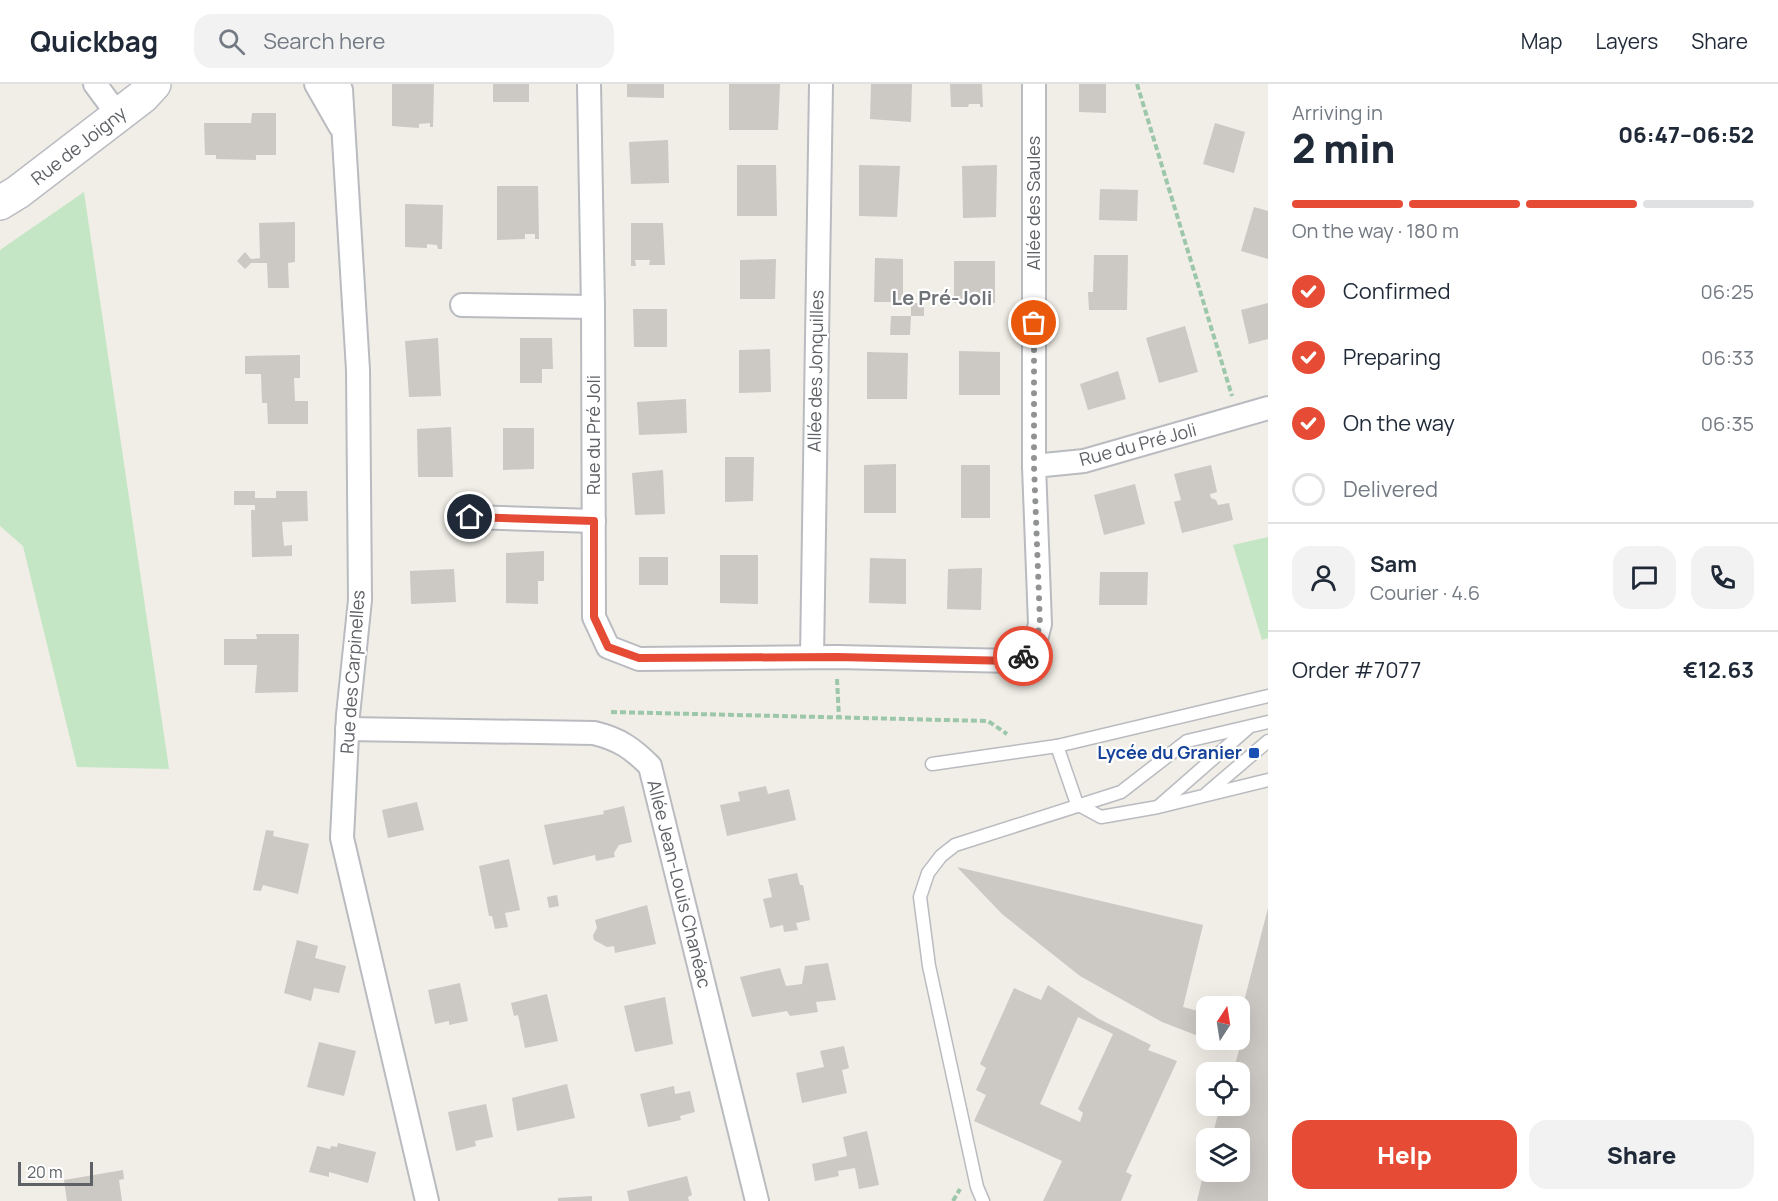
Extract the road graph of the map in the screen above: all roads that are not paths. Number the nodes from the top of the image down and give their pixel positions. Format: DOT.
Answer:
graph roads {
  1 [pos="95,84"];
  2 [pos="154,84"];
  3 [pos="316,84"];
  4 [pos="338,84"];
  5 [pos="588,84"];
  6 [pos="821,84"];
  7 [pos="1034,84"];
  8 [pos="118,115"];
  9 [pos="344,132"];
  10 [pos="0,203"];
  11 [pos="462,305"];
  12 [pos="593,307"];
  13 [pos="1268,408"];
  14 [pos="1034,466"];
  15 [pos="470,517"];
  16 [pos="594,521"];
  17 [pos="812,657"];
  18 [pos="1268,696"];
  19 [pos="1268,722"];
  20 [pos="1250,727"];
  21 [pos="347,729"];
  22 [pos="1268,741"];
  23 [pos="1057,746"];
  24 [pos="932,764"];
  25 [pos="1266,779"];
  26 [pos="1204,796"];
  27 [pos="1077,804"];
  28 [pos="1158,807"];
  29 [pos="427,1201"];
  30 [pos="757,1201"];
  31 [pos="983,1201"];
  1 -- 8 [label="street"];
  2 -- 8 [label="main road, Rue de Joigny"];
  3 -- 9 [label="street, Rue des Carpinelles"];
  4 -- 9 [label="street, Rue des Carpinelles"];
  5 -- 12 [label="street, Rue du Pré Joli"];
  6 -- 17 [label="street, Allée des Jonquilles"];
  7 -- 14 [label="street, Allée des Saules"];
  8 -- 10 [label="main road, Rue de Joigny"];
  9 -- 21 [label="street, Rue des Carpinelles"];
  11 -- 12 [label="street"];
  12 -- 16 [label="street, Rue du Pré Joli"];
  13 -- 14 [label="street, Rue du Pré Joli"];
  14 -- 17 [label="street, Rue du Pré Joli"];
  15 -- 16 [label="street"];
  16 -- 17 [label="street, Rue du Pré Joli"];
  18 -- 23 [label="lane"];
  19 -- 20 [label="lane"];
  20 -- 27 [label="lane"];
  20 -- 28 [label="lane"];
  21 -- 29 [label="street, Rue des Carpinelles"];
  21 -- 30 [label="street, Allée Jean-Louis Chanéac"];
  22 -- 26 [label="lane"];
  23 -- 24 [label="lane"];
  23 -- 27 [label="lane"];
  25 -- 26 [label="lane"];
  26 -- 28 [label="lane"];
  27 -- 28 [label="lane"];
  27 -- 31 [label="lane"];
}
